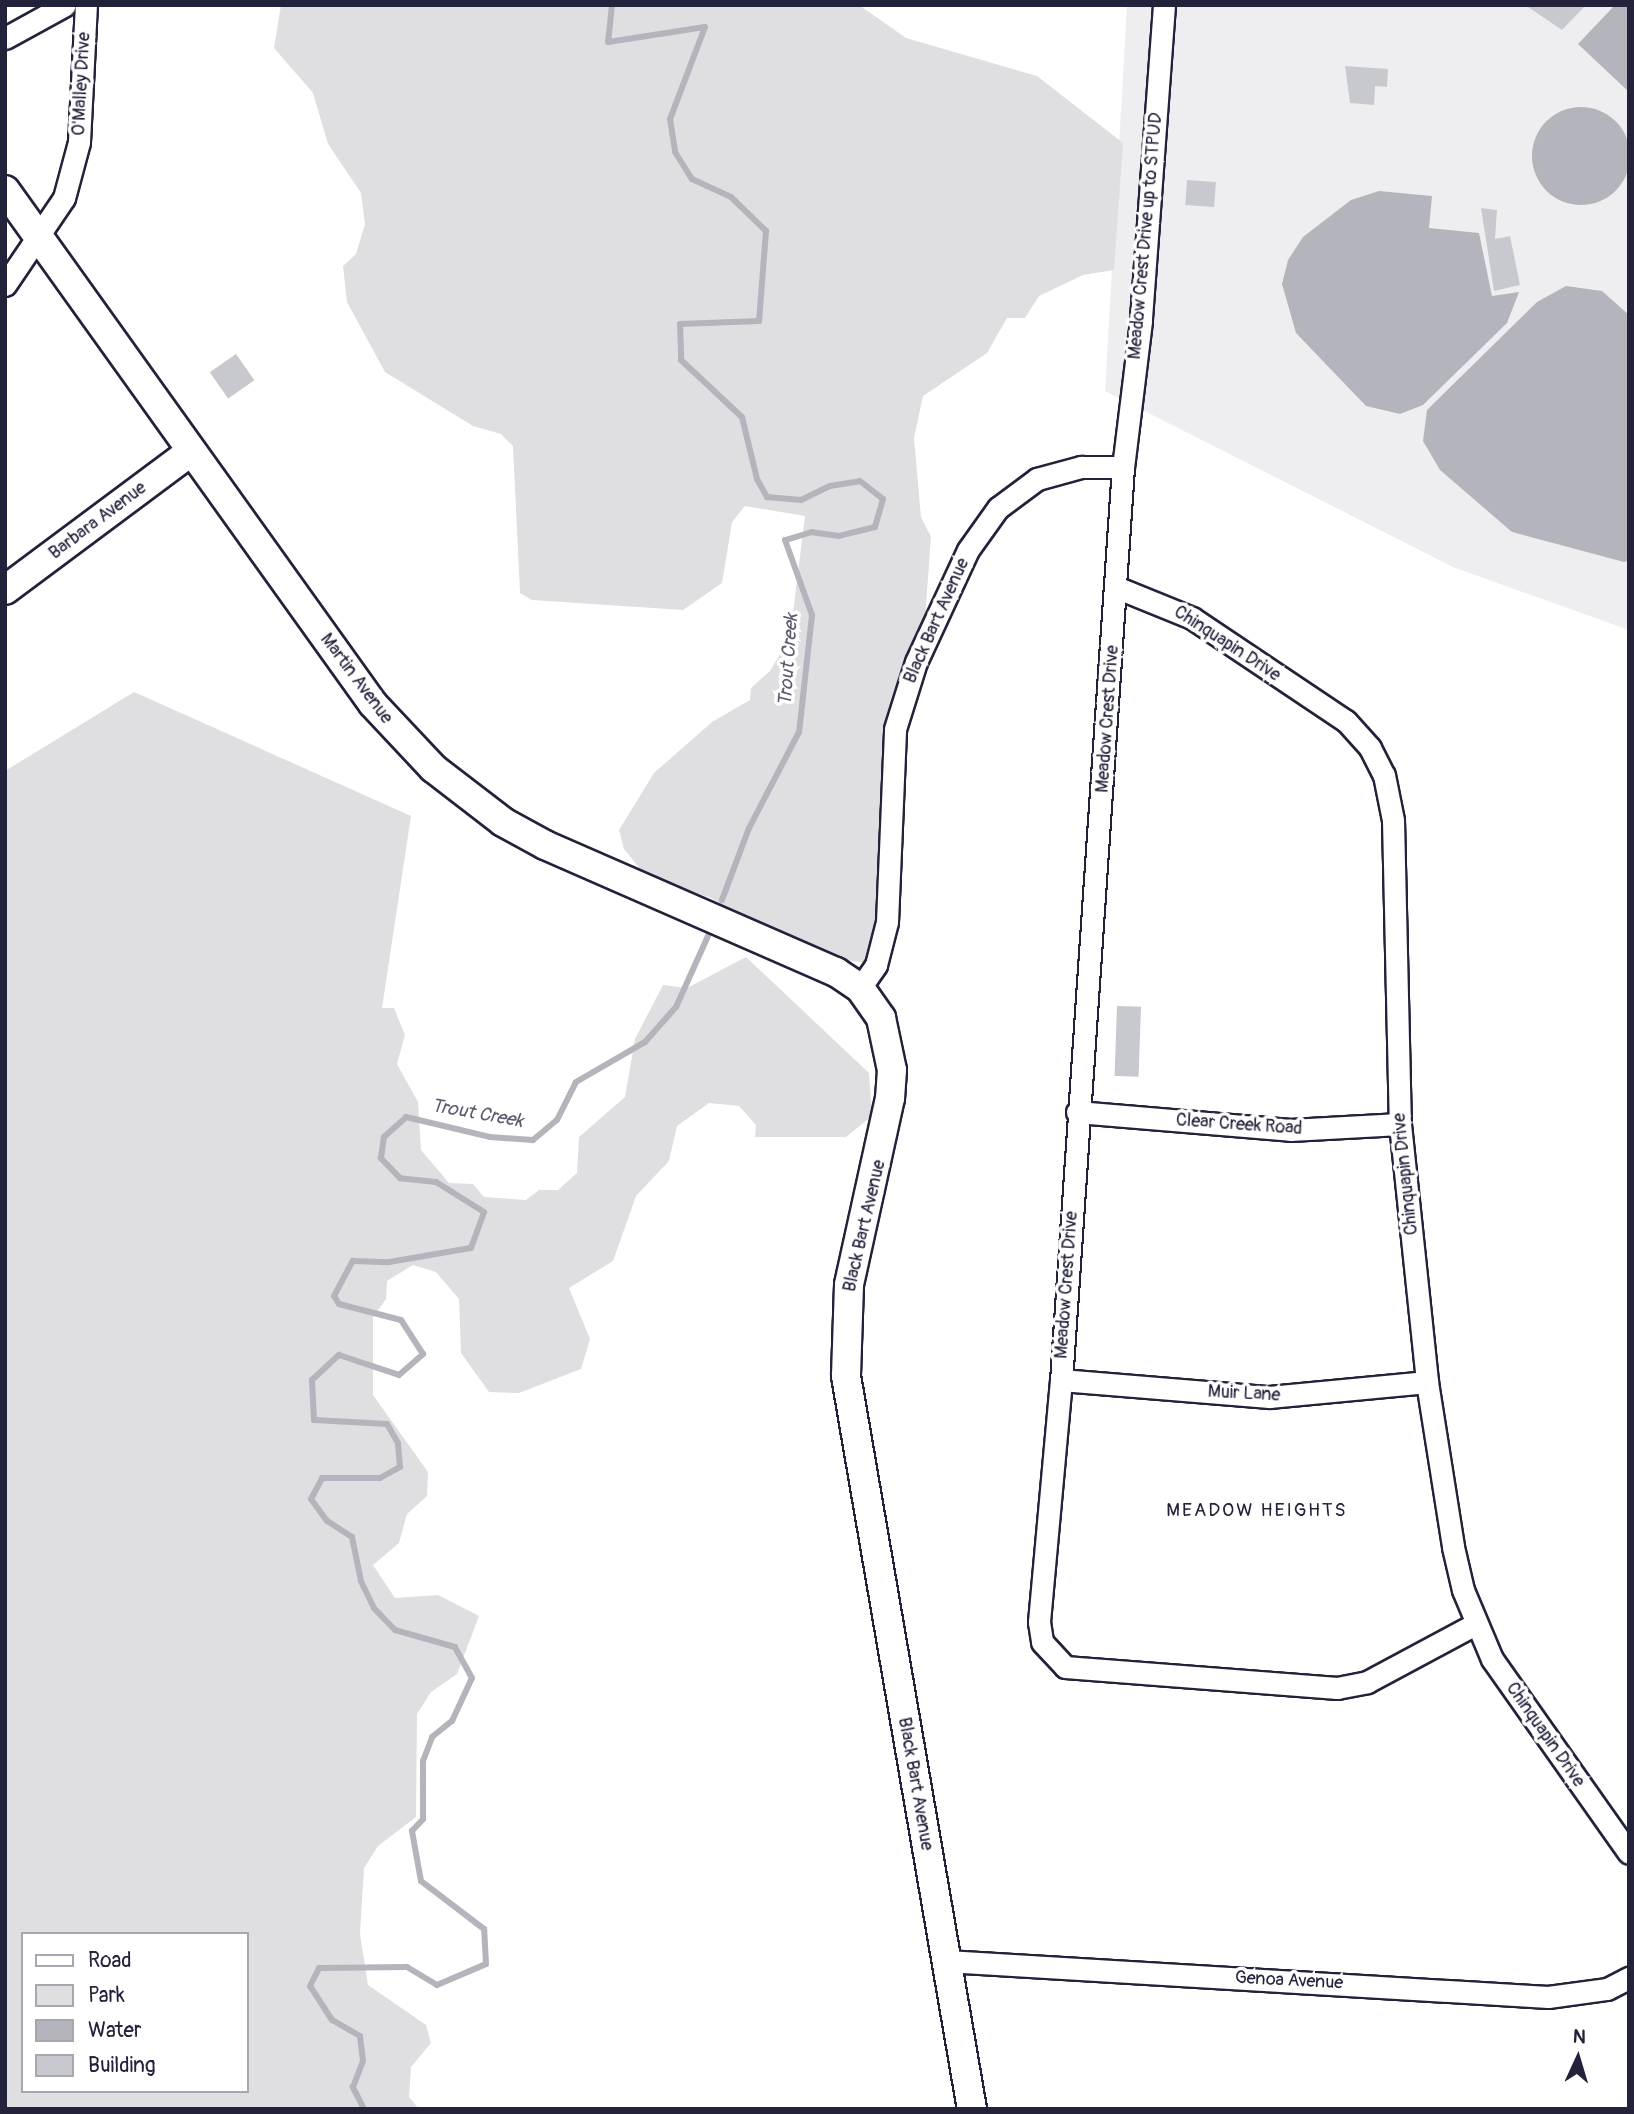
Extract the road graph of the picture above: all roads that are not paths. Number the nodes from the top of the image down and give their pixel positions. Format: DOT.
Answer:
graph roads {
  1 [pos="65,5"];
  2 [pos="86,5"];
  3 [pos="1164,5"];
  4 [pos="5,38"];
  5 [pos="5,190"];
  6 [pos="41,239"];
  7 [pos="5,285"];
  8 [pos="190,452"];
  9 [pos="1123,467"];
  10 [pos="1118,587"];
  11 [pos="5,590"];
  12 [pos="860,988"];
  13 [pos="1077,1112"];
  14 [pos="1400,1125"];
  15 [pos="1061,1380"];
  16 [pos="1427,1382"];
  17 [pos="1475,1624"];
  18 [pos="1629,1853"];
  19 [pos="946,1961"];
  20 [pos="1629,1978"];
  21 [pos="972,2109"];
  1 -- 4 [label="street"];
  2 -- 6 [label="street, O'Malley Drive"];
  3 -- 9 [label="street, Meadow Crest Drive up to STPUD"];
  5 -- 6 [label="street, Martin Avenue"];
  6 -- 7 [label="street, O'Malley Drive"];
  6 -- 8 [label="street, Martin Avenue"];
  8 -- 11 [label="street, Barbara Avenue"];
  8 -- 12 [label="street, Martin Avenue"];
  9 -- 10 [label="street, Meadow Crest Drive"];
  9 -- 12 [label="street, Black Bart Avenue"];
  10 -- 13 [label="street, Meadow Crest Drive"];
  10 -- 14 [label="street, Chinquapin Drive"];
  12 -- 19 [label="street, Black Bart Avenue"];
  13 -- 14 [label="street, Clear Creek Road"];
  13 -- 15 [label="street, Meadow Crest Drive"];
  14 -- 16 [label="street, Chinquapin Drive"];
  15 -- 16 [label="street, Muir Lane"];
  15 -- 17 [label="street, Meadow Crest Drive"];
  16 -- 17 [label="street, Chinquapin Drive"];
  17 -- 18 [label="street, Chinquapin Drive"];
  19 -- 20 [label="street, Genoa Avenue"];
  19 -- 21 [label="street, Black Bart Avenue"];
}
